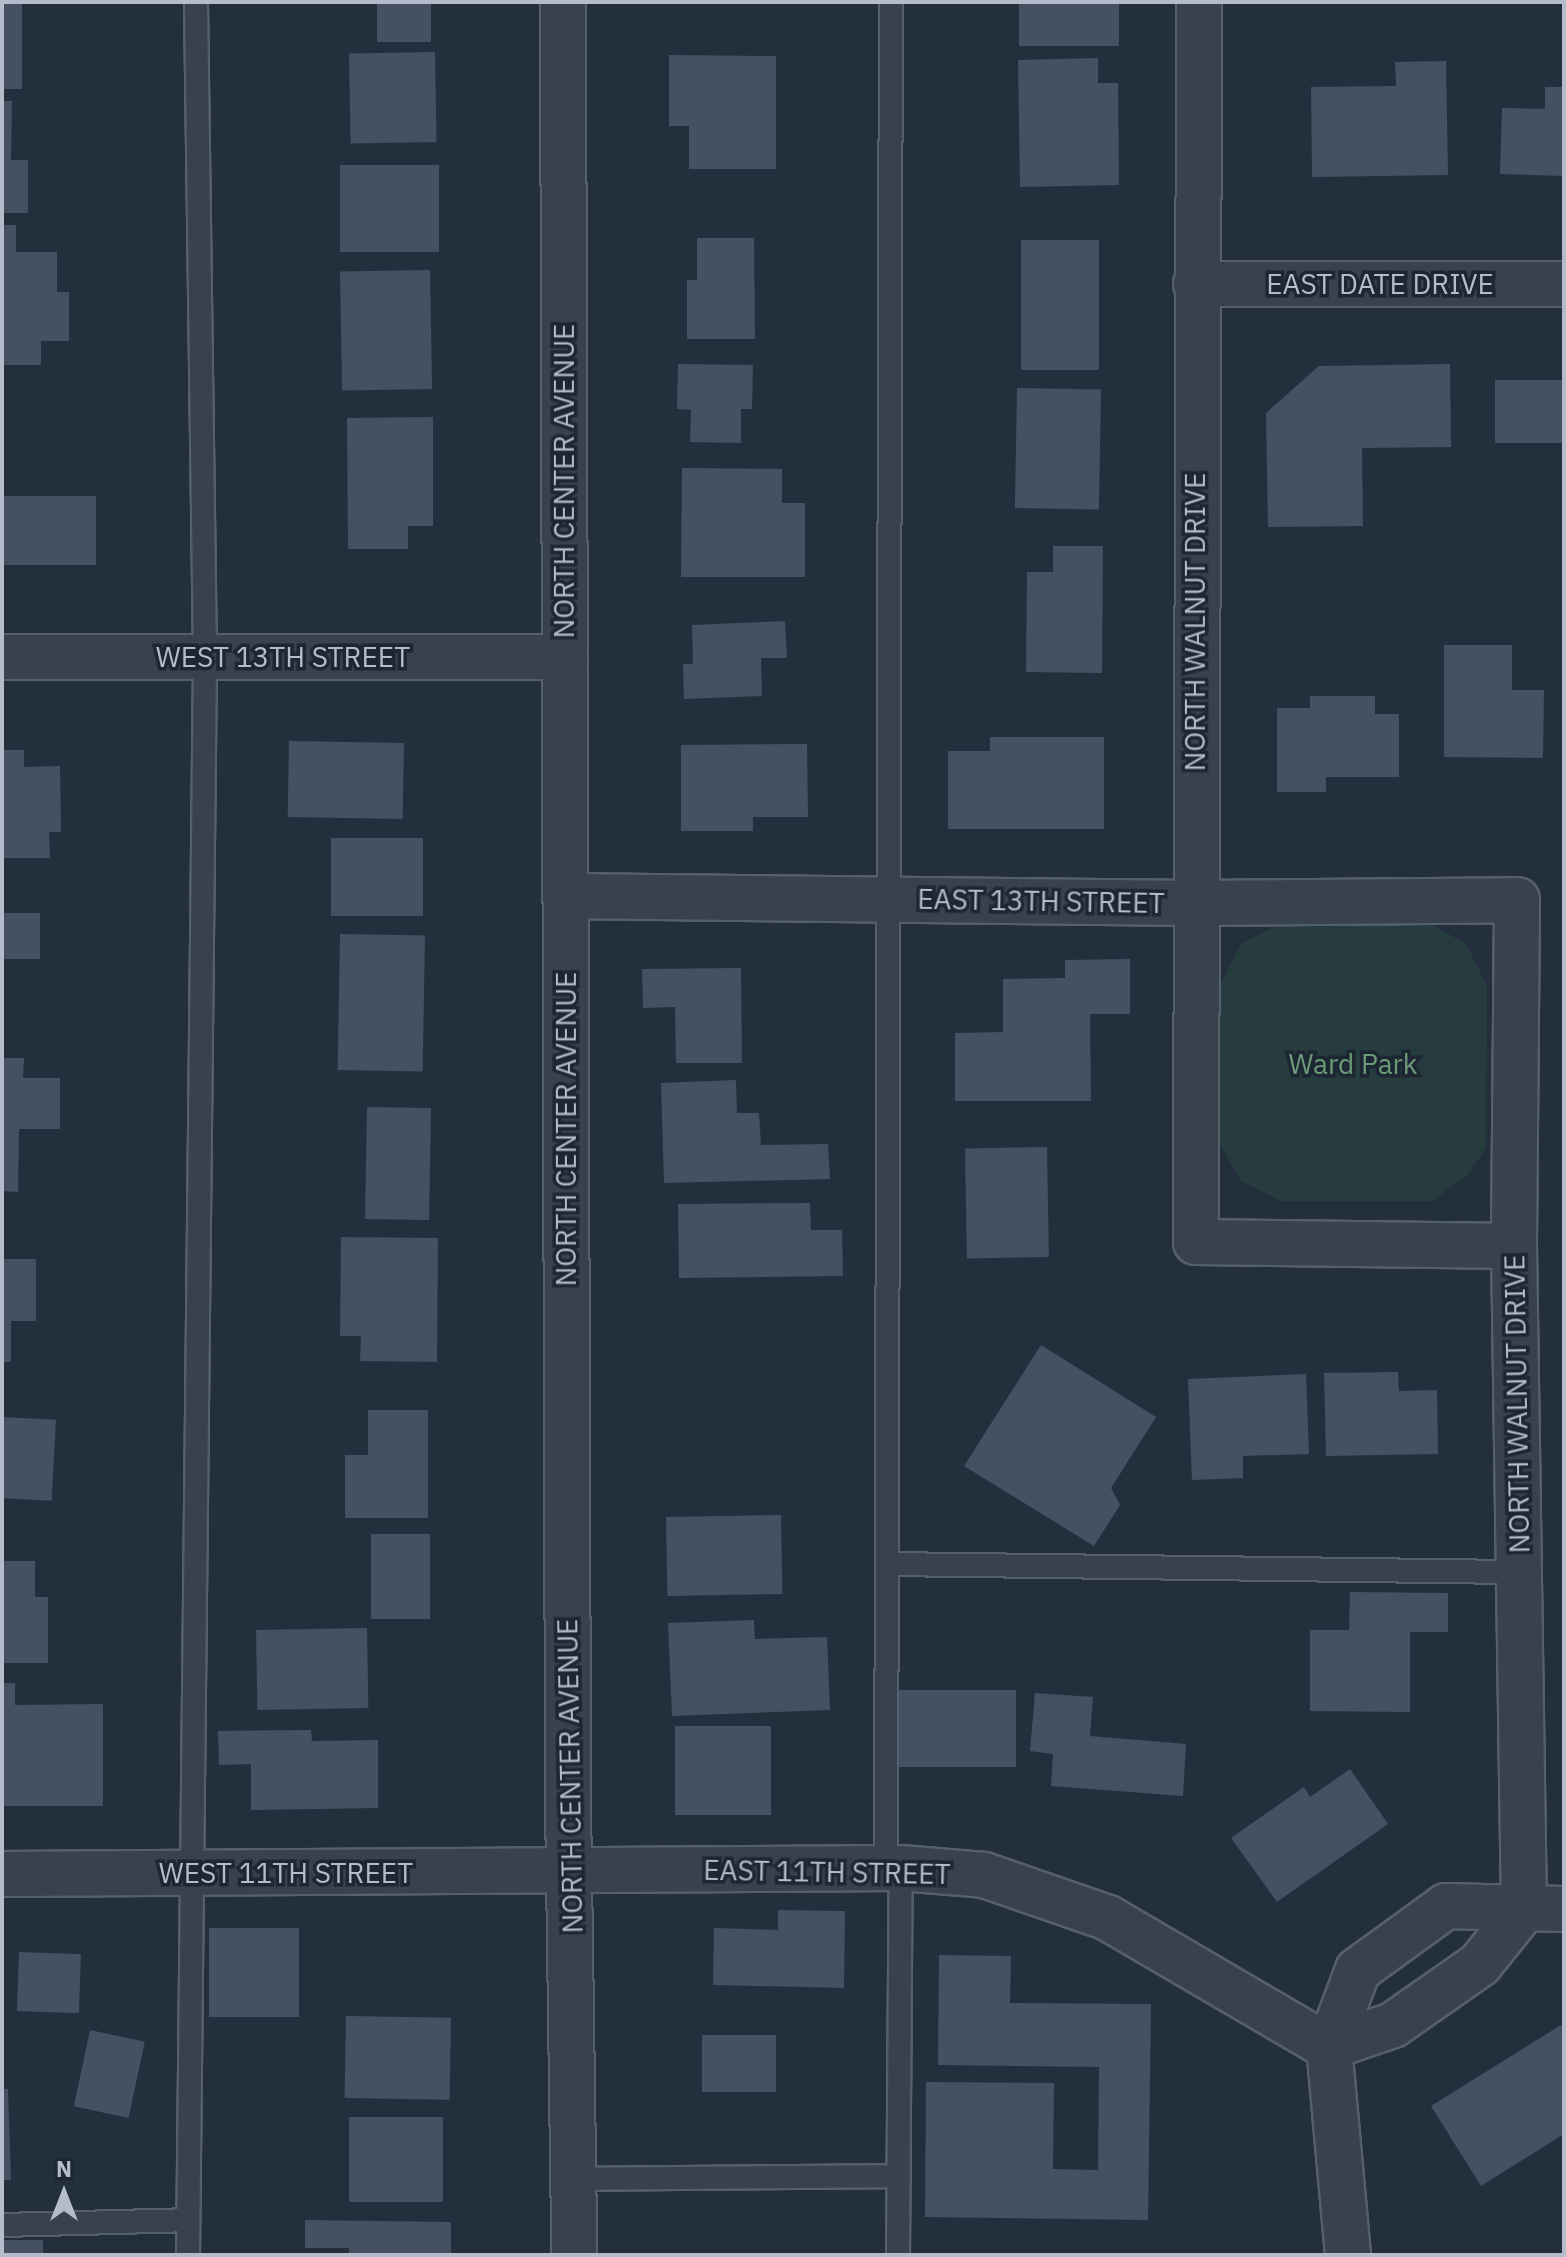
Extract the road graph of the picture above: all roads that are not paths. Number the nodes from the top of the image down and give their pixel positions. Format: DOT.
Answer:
graph roads {
  1 [pos="196,2"];
  2 [pos="563,2"];
  3 [pos="891,2"];
  4 [pos="1199,2"];
  5 [pos="1196,284"];
  6 [pos="1564,284"];
  7 [pos="2,657"];
  8 [pos="205,657"];
  9 [pos="564,657"];
  10 [pos="565,896"];
  11 [pos="889,899"];
  12 [pos="1517,900"];
  13 [pos="1195,903"];
  14 [pos="1514,1246"];
  15 [pos="887,1564"];
  16 [pos="1519,1572"];
  17 [pos="894,1868"];
  18 [pos="571,1871"];
  19 [pos="191,1873"];
  20 [pos="2,1874"];
  21 [pos="1544,1909"];
  22 [pos="1329,2047"];
  23 [pos="899,2176"];
  24 [pos="573,2179"];
  25 [pos="188,2220"];
  26 [pos="2,2225"];
  27 [pos="188,2255"];
  28 [pos="574,2255"];
  29 [pos="898,2255"];
  30 [pos="1348,2255"];
  1 -- 8 [label="lane"];
  2 -- 9 [label="street, NORTH CENTER AVENUE"];
  3 -- 11 [label="lane"];
  4 -- 5 [label="street, NORTH WALNUT DRIVE"];
  5 -- 6 [label="street, EAST DATE DRIVE"];
  5 -- 13 [label="street, NORTH WALNUT DRIVE"];
  7 -- 8 [label="street, WEST 13TH STREET"];
  8 -- 9 [label="street, WEST 13TH STREET"];
  8 -- 19 [label="lane"];
  9 -- 10 [label="street, NORTH CENTER AVENUE"];
  10 -- 11 [label="street, EAST 13TH STREET"];
  10 -- 18 [label="street, NORTH CENTER AVENUE"];
  11 -- 13 [label="street, EAST 13TH STREET"];
  11 -- 15 [label="lane"];
  12 -- 13 [label="street, EAST 13TH STREET"];
  12 -- 14 [label="street, NORTH WALNUT DRIVE"];
  13 -- 14 [label="street, NORTH WALNUT DRIVE"];
  14 -- 16 [label="street, NORTH WALNUT DRIVE"];
  15 -- 16 [label="lane"];
  15 -- 17 [label="lane"];
  16 -- 21 [label="street, NORTH WALNUT DRIVE"];
  17 -- 18 [label="street, EAST 11TH STREET"];
  17 -- 22 [label="street, EAST 11TH STREET"];
  17 -- 23 [label="lane"];
  18 -- 19 [label="street, WEST 11TH STREET"];
  18 -- 24 [label="street, NORTH CENTER AVENUE"];
  19 -- 20 [label="street, WEST 11TH STREET"];
  19 -- 25 [label="lane"];
  21 -- 22 [label="street"];
  21 -- 22 [label="street"];
  22 -- 30 [label="street"];
  23 -- 24 [label="lane"];
  23 -- 29 [label="lane"];
  24 -- 28 [label="street, NORTH CENTER AVENUE"];
  25 -- 26 [label="lane"];
  25 -- 27 [label="lane"];
}
